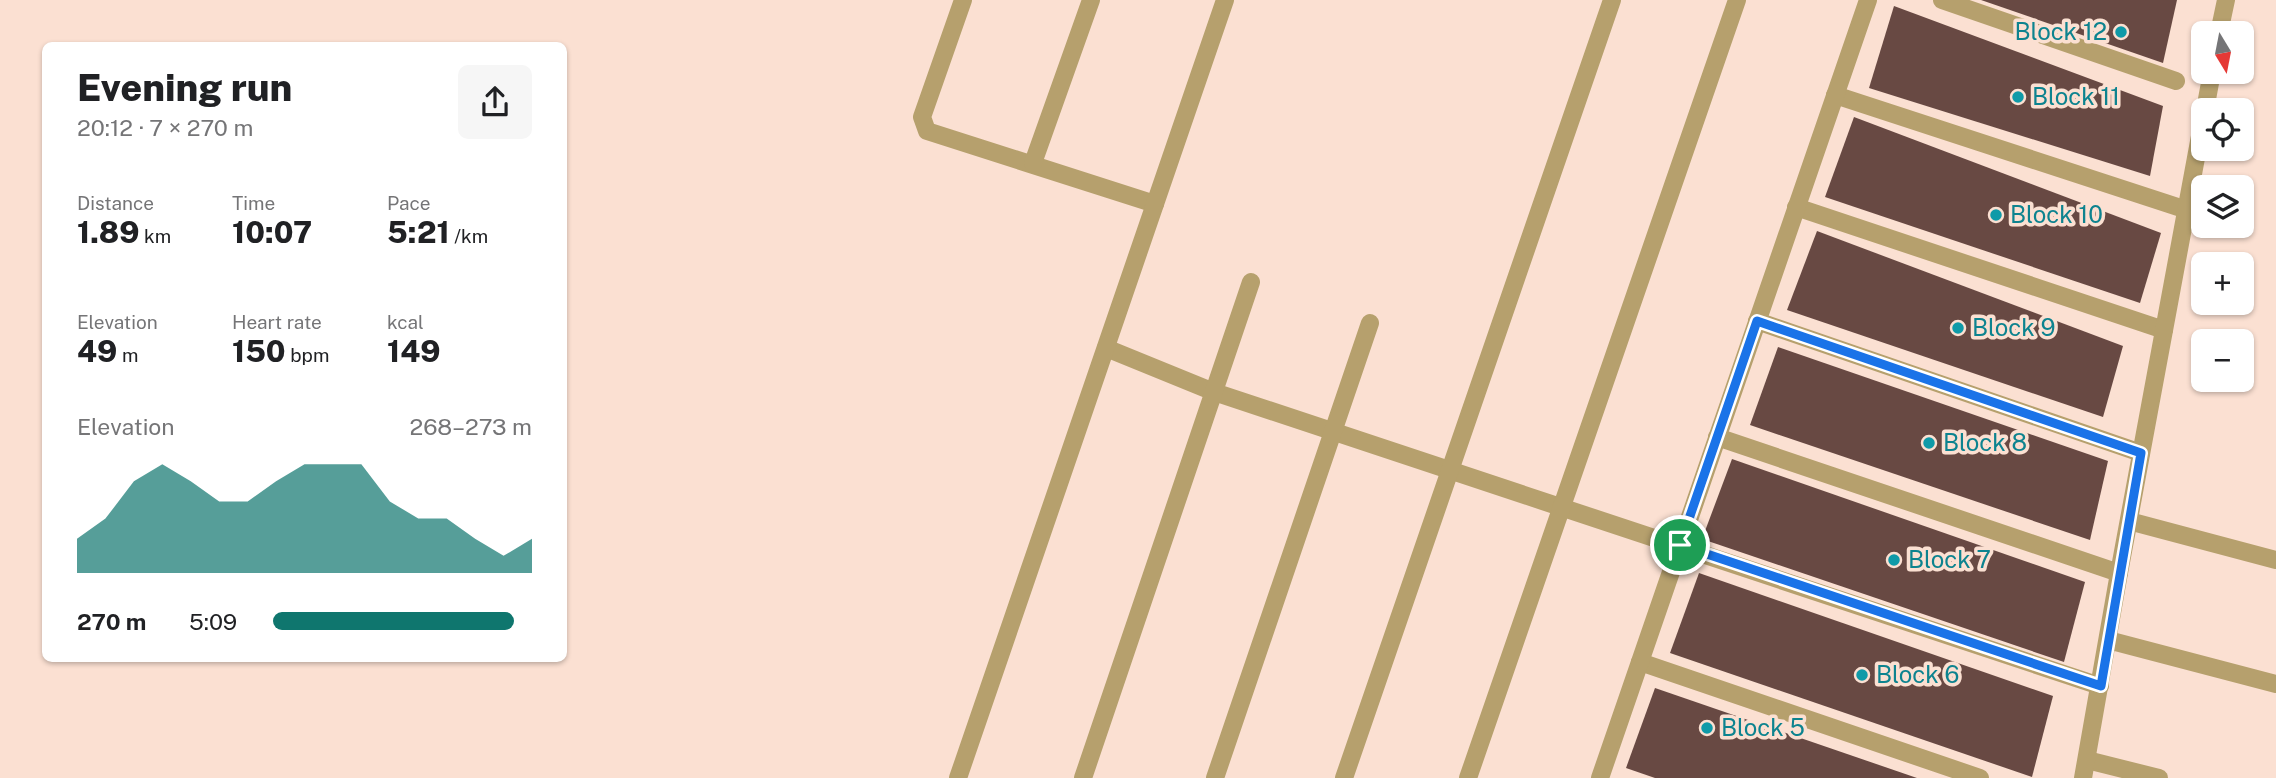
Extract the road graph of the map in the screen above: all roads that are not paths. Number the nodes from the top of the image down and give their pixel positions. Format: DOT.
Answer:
graph roads {
  1 [pos="963,0"];
  2 [pos="1091,0"];
  3 [pos="1225,0"];
  4 [pos="1612,0"];
  5 [pos="1737,0"];
  6 [pos="1868,0"];
  7 [pos="1942,0"];
  8 [pos="2225,0"];
  9 [pos="2221,21"];
  10 [pos="2176,81"];
  11 [pos="1835,95"];
  12 [pos="2196,161"];
  13 [pos="1033,163"];
  14 [pos="1155,204"];
  15 [pos="1796,207"];
  16 [pos="2187,210"];
  17 [pos="1251,282"];
  18 [pos="1757,321"];
  19 [pos="1370,323"];
  20 [pos="2164,330"];
  21 [pos="1106,348"];
  22 [pos="1214,391"];
  23 [pos="1333,431"];
  24 [pos="1717,438"];
  25 [pos="2141,453"];
  26 [pos="1450,471"];
  27 [pos="1561,508"];
  28 [pos="2129,522"];
  29 [pos="1680,545"];
  30 [pos="2276,560"];
  31 [pos="2119,573"];
  32 [pos="2108,640"];
  33 [pos="1640,662"];
  34 [pos="2276,684"];
  35 [pos="2101,686"];
  36 [pos="2087,760"];
  37 [pos="958,778"];
  38 [pos="1083,778"];
  39 [pos="1215,778"];
  40 [pos="1344,778"];
  41 [pos="1468,778"];
  42 [pos="1600,778"];
  43 [pos="1980,778"];
  44 [pos="2083,778"];
  45 [pos="2159,778"];
  1 -- 13 [label="street"];
  2 -- 13 [label="street"];
  3 -- 14 [label="street"];
  4 -- 26 [label="street"];
  5 -- 27 [label="street"];
  6 -- 11 [label="street"];
  7 -- 10 [label="street"];
  8 -- 9 [label="street"];
  11 -- 15 [label="street"];
  11 -- 16 [label="street"];
  12 -- 16 [label="street"];
  13 -- 14 [label="street"];
  14 -- 21 [label="street"];
  15 -- 18 [label="street"];
  15 -- 20 [label="street"];
  16 -- 20 [label="street"];
  17 -- 22 [label="street"];
  18 -- 24 [label="street"];
  18 -- 25 [label="street"];
  19 -- 23 [label="street"];
  20 -- 25 [label="street"];
  21 -- 22 [label="street"];
  21 -- 37 [label="street"];
  22 -- 23 [label="street"];
  22 -- 38 [label="street"];
  23 -- 26 [label="street"];
  23 -- 39 [label="street"];
  24 -- 29 [label="street"];
  24 -- 31 [label="street"];
  25 -- 28 [label="street"];
  26 -- 27 [label="street"];
  26 -- 40 [label="street"];
  27 -- 29 [label="street"];
  27 -- 41 [label="street"];
  28 -- 30 [label="street"];
  28 -- 31 [label="street"];
  29 -- 33 [label="street"];
  29 -- 35 [label="street"];
  31 -- 32 [label="street"];
  32 -- 34 [label="street"];
  32 -- 35 [label="street"];
  33 -- 42 [label="street"];
  33 -- 43 [label="street"];
  35 -- 36 [label="street"];
  36 -- 44 [label="street"];
  36 -- 45 [label="street"];
}
